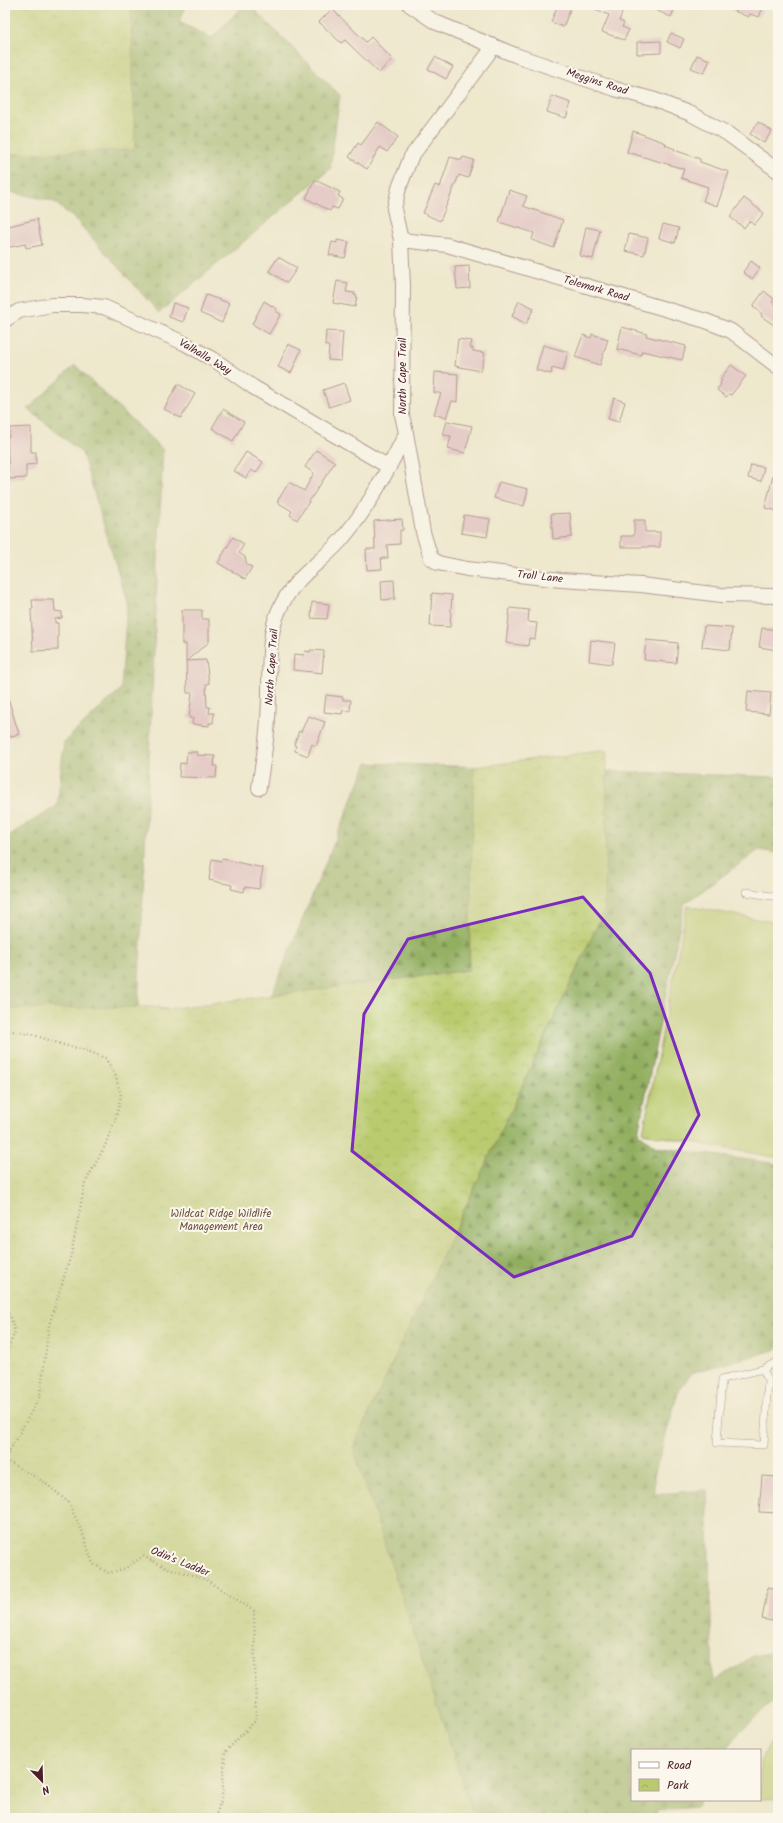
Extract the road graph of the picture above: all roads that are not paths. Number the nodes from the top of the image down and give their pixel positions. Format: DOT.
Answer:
graph roads {
  1 [pos="410,5"];
  2 [pos="494,46"];
  3 [pos="778,171"];
  4 [pos="402,240"];
  5 [pos="5,320"];
  6 [pos="778,367"];
  7 [pos="406,434"];
  8 [pos="389,467"];
  9 [pos="778,596"];
  10 [pos="259,788"];
  11 [pos="746,892"];
  12 [pos="778,897"];
  13 [pos="778,1361"];
  14 [pos="763,1369"];
  1 -- 2 [label="street, Meggins Road"];
  2 -- 3 [label="street, Meggins Road"];
  2 -- 4 [label="street, North Cape Trail"];
  4 -- 6 [label="street, Telemark Road"];
  4 -- 7 [label="street, North Cape Trail"];
  5 -- 8 [label="street, Valhalla Way"];
  7 -- 8 [label="street, North Cape Trail"];
  7 -- 9 [label="street, Troll Lane"];
  8 -- 10 [label="street, North Cape Trail"];
  11 -- 12 [label="lane"];
  13 -- 14 [label="lane"];
  14 -- 14 [label="lane"];
}
